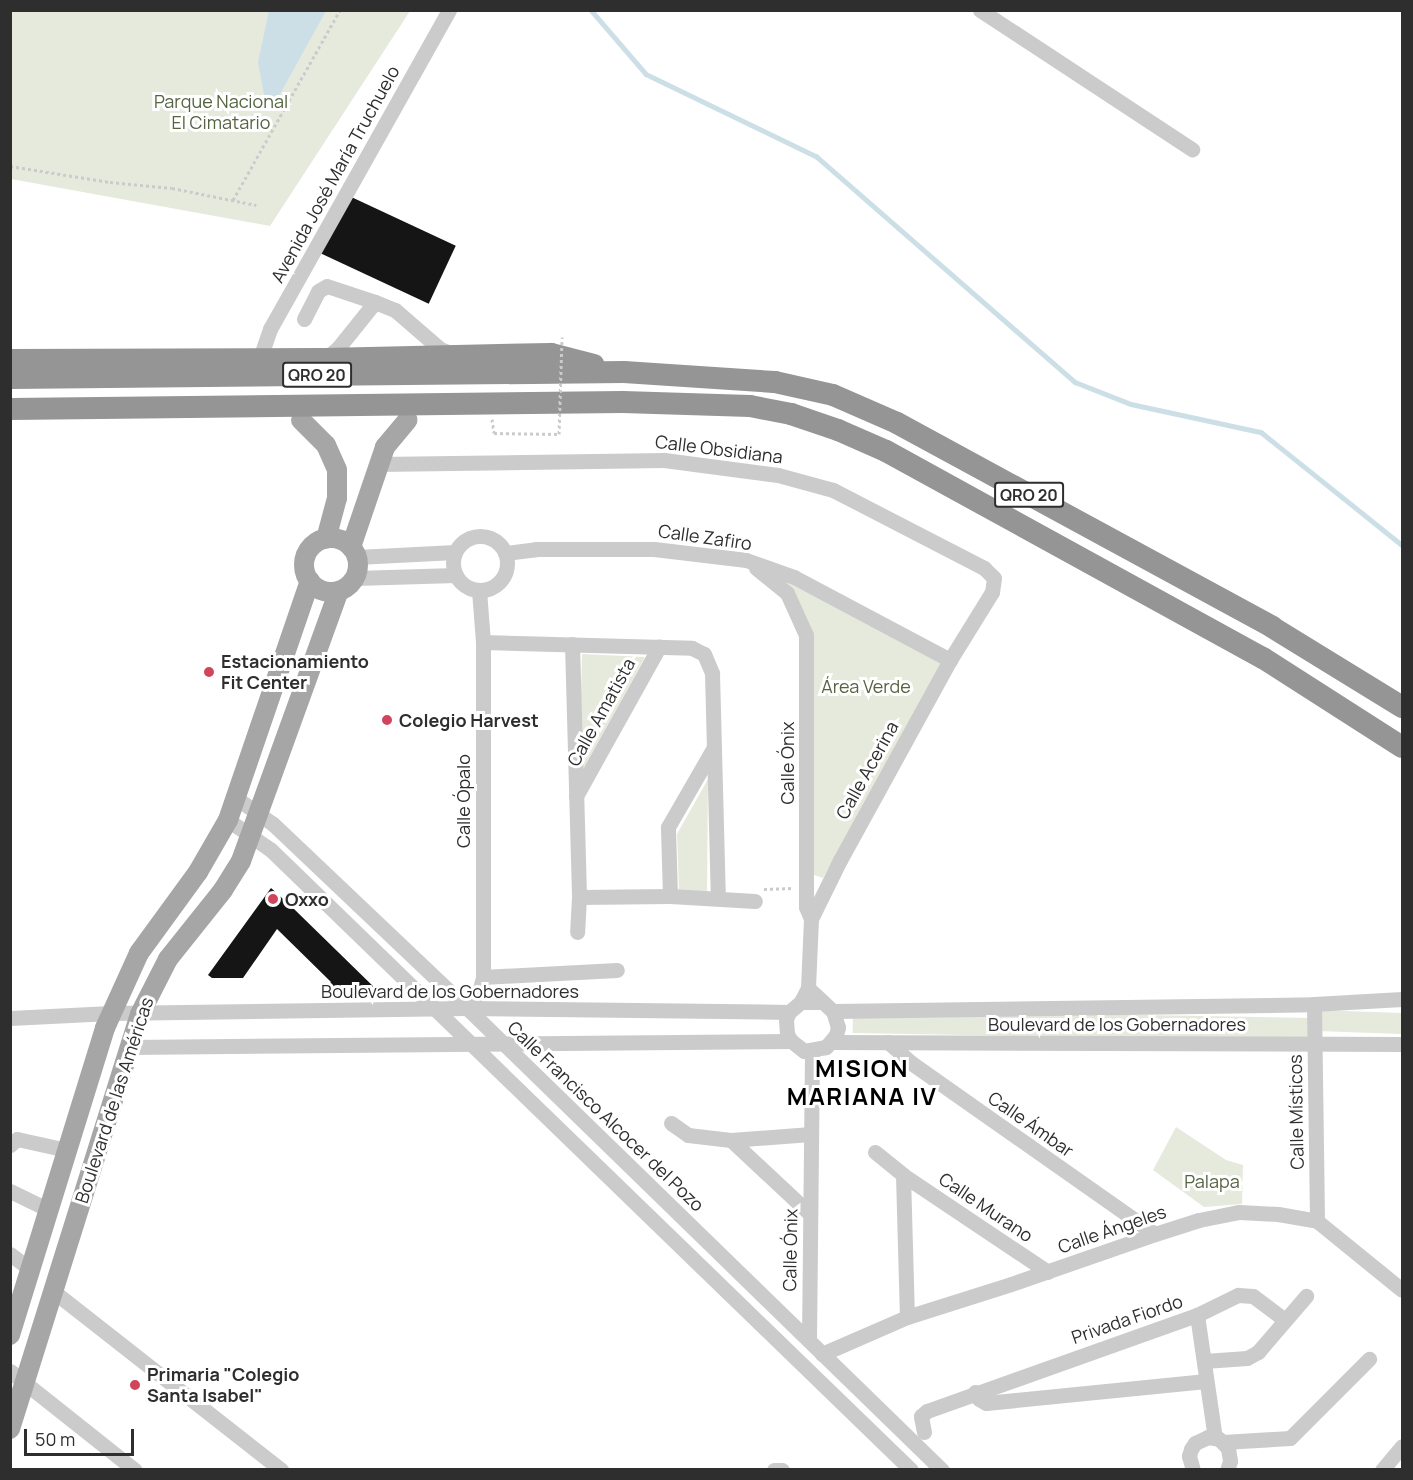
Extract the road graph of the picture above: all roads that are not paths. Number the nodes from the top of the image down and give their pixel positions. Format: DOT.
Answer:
graph roads {
  1 [pos="449,10"];
  2 [pos="980,10"];
  3 [pos="1192,149"];
  4 [pos="375,303"];
  5 [pos="304,319"];
  6 [pos="464,357"];
  7 [pos="260,358"];
  8 [pos="325,359"];
  9 [pos="10,360"];
  10 [pos="624,372"];
  11 [pos="10,378"];
  12 [pos="622,402"];
  13 [pos="10,410"];
  14 [pos="10,420"];
  15 [pos="301,420"];
  16 [pos="408,420"];
  17 [pos="378,464"];
  18 [pos="326,539"];
  19 [pos="354,552"];
  20 [pos="455,552"];
  21 [pos="505,553"];
  22 [pos="746,560"];
  23 [pos="456,575"];
  24 [pos="355,578"];
  25 [pos="994,578"];
  26 [pos="310,581"];
  27 [pos="479,590"];
  28 [pos="339,591"];
  29 [pos="483,642"];
  30 [pos="573,644"];
  31 [pos="659,647"];
  32 [pos="950,660"];
  33 [pos="1402,707"];
  34 [pos="1402,747"];
  35 [pos="713,748"];
  36 [pos="576,796"];
  37 [pos="237,798"];
  38 [pos="259,813"];
  39 [pos="228,820"];
  40 [pos="252,834"];
  41 [pos="806,883"];
  42 [pos="828,886"];
  43 [pos="670,896"];
  44 [pos="579,897"];
  45 [pos="718,897"];
  46 [pos="755,901"];
  47 [pos="811,919"];
  48 [pos="577,932"];
  49 [pos="617,970"];
  50 [pos="483,977"];
  51 [pos="805,995"];
  52 [pos="1402,999"];
  53 [pos="1314,1004"];
  54 [pos="827,1006"];
  55 [pos="467,1008"];
  56 [pos="435,1009"];
  57 [pos="789,1012"];
  58 [pos="111,1013"];
  59 [pos="140,1014"];
  60 [pos="10,1018"];
  61 [pos="791,1041"];
  62 [pos="831,1042"];
  63 [pos="888,1042"];
  64 [pos="504,1044"];
  65 [pos="1315,1044"];
  66 [pos="1402,1044"];
  67 [pos="472,1045"];
  68 [pos="128,1047"];
  69 [pos="812,1052"];
  70 [pos="671,1123"];
  71 [pos="811,1134"];
  72 [pos="731,1140"];
  73 [pos="10,1145"];
  74 [pos="67,1150"];
  75 [pos="874,1152"];
  76 [pos="903,1175"];
  77 [pos="10,1191"];
  78 [pos="49,1210"];
  79 [pos="810,1214"];
  80 [pos="1317,1221"];
  81 [pos="1155,1234"];
  82 [pos="10,1254"];
  83 [pos="31,1270"];
  84 [pos="1048,1272"];
  85 [pos="1402,1290"];
  86 [pos="53,1291"];
  87 [pos="1306,1296"];
  88 [pos="1197,1315"];
  89 [pos="907,1317"];
  90 [pos="1284,1319"];
  91 [pos="10,1335"];
  92 [pos="808,1340"];
  93 [pos="822,1353"];
  94 [pos="1369,1359"];
  95 [pos="1203,1361"];
  96 [pos="18,1376"];
  97 [pos="1206,1381"];
  98 [pos="975,1392"];
  99 [pos="10,1429"];
  100 [pos="924,1432"];
  101 [pos="1219,1440"];
  102 [pos="1402,1446"];
  103 [pos="135,1470"];
  104 [pos="281,1470"];
  105 [pos="774,1470"];
  106 [pos="782,1470"];
  107 [pos="911,1470"];
  108 [pos="942,1470"];
  109 [pos="1193,1470"];
  110 [pos="1227,1470"];
  111 [pos="1382,1470"];
  1 -- 7 [label="street, Avenida José María Truchuelo"];
  2 -- 3 [label="street"];
  4 -- 5 [label="street"];
  4 -- 6 [label="street"];
  4 -- 8 [label="street"];
  6 -- 8 [label="highway"];
  6 -- 10 [label="highway"];
  7 -- 8 [label="highway"];
  7 -- 9 [label="highway"];
  10 -- 11 [label="highway, QRO 20"];
  10 -- 33 [label="highway, QRO 20"];
  12 -- 13 [label="highway, QRO 20"];
  12 -- 16 [label="highway"];
  12 -- 34 [label="highway, QRO 20"];
  14 -- 15 [label="highway"];
  15 -- 16 [label="highway"];
  15 -- 18 [label="main road"];
  16 -- 17 [label="main road"];
  17 -- 19 [label="main road"];
  17 -- 25 [label="street, Calle Obsidiana"];
  18 -- 19 [label="main road"];
  18 -- 26 [label="main road"];
  19 -- 20 [label="street"];
  19 -- 24 [label="main road"];
  20 -- 21 [label="street"];
  20 -- 23 [label="street"];
  21 -- 22 [label="street, Calle Zafiro"];
  21 -- 27 [label="street"];
  22 -- 32 [label="street, Calle Zafiro"];
  22 -- 41 [label="street, Calle Ónix"];
  23 -- 24 [label="street"];
  23 -- 27 [label="street"];
  24 -- 28 [label="main road"];
  25 -- 32 [label="street, Calle Acerina"];
  26 -- 28 [label="main road"];
  26 -- 37 [label="main road, Boulevard de las Américas"];
  27 -- 29 [label="street, Calle Ópalo"];
  28 -- 38 [label="main road, Boulevard de las Américas"];
  29 -- 30 [label="street, Calle Amatista"];
  29 -- 50 [label="street, Calle Ópalo"];
  30 -- 31 [label="street, Calle Amatista"];
  30 -- 36 [label="street, Calle Amatista"];
  31 -- 35 [label="street, Calle Amatista"];
  31 -- 36 [label="street, Calle Amatista"];
  32 -- 42 [label="street, Calle Acerina"];
  35 -- 43 [label="street"];
  35 -- 45 [label="street, Calle Amatista"];
  36 -- 44 [label="street, Calle Amatista"];
  37 -- 38 [label="street, Calle Francisco Alcocer del Pozo"];
  37 -- 39 [label="main road, Boulevard de las Américas"];
  38 -- 40 [label="main road, Boulevard de las Américas"];
  38 -- 55 [label="street, Calle Francisco Alcocer del Pozo"];
  39 -- 40 [label="street"];
  39 -- 58 [label="main road, Boulevard de las Américas"];
  40 -- 56 [label="street"];
  40 -- 59 [label="main road, Boulevard de las Américas"];
  41 -- 42 [label="street"];
  41 -- 47 [label="street, Calle Ónix"];
  42 -- 47 [label="street, Calle Acerina"];
  43 -- 44 [label="street"];
  43 -- 45 [label="street"];
  44 -- 48 [label="street, Calle Amatista"];
  45 -- 46 [label="street"];
  47 -- 51 [label="street, Calle Ónix"];
  49 -- 50 [label="street"];
  50 -- 55 [label="street, Calle Ópalo"];
  51 -- 54 [label="street"];
  51 -- 57 [label="street"];
  52 -- 53 [label="street, Boulevard de los Gobernadores"];
  53 -- 54 [label="street, Boulevard de los Gobernadores"];
  53 -- 65 [label="street, Calle Místicos"];
  54 -- 62 [label="street"];
  55 -- 56 [label="street, Boulevard de los Gobernadores"];
  55 -- 57 [label="street, Boulevard de los Gobernadores"];
  55 -- 64 [label="street, Calle Francisco Alcocer del Pozo"];
  56 -- 59 [label="street, Boulevard de los Gobernadores"];
  56 -- 67 [label="street"];
  57 -- 61 [label="street"];
  58 -- 59 [label="street, Boulevard de los Gobernadores"];
  58 -- 60 [label="street, Boulevard de los Gobernadores"];
  58 -- 74 [label="main road, Boulevard de las Américas"];
  59 -- 68 [label="main road, Boulevard de las Américas"];
  61 -- 64 [label="street"];
  61 -- 69 [label="street"];
  62 -- 63 [label="street, Boulevard de los Gobernadores"];
  62 -- 69 [label="street"];
  63 -- 65 [label="street, Boulevard de los Gobernadores"];
  63 -- 81 [label="street, Calle Ámbar"];
  64 -- 67 [label="street"];
  64 -- 92 [label="street, Calle Francisco Alcocer del Pozo"];
  65 -- 66 [label="street, Boulevard de los Gobernadores"];
  65 -- 80 [label="street, Calle Místicos"];
  67 -- 68 [label="street"];
  67 -- 107 [label="street"];
  68 -- 86 [label="main road, Boulevard de las Américas"];
  69 -- 71 [label="street, Calle Ónix"];
  70 -- 72 [label="street"];
  71 -- 72 [label="street"];
  71 -- 79 [label="street, Calle Ónix"];
  72 -- 79 [label="street"];
  73 -- 74 [label="street"];
  74 -- 78 [label="main road, Boulevard de las Américas"];
  75 -- 76 [label="street, Calle Murano"];
  76 -- 84 [label="street, Calle Murano"];
  76 -- 89 [label="street"];
  77 -- 78 [label="street"];
  78 -- 83 [label="main road, Boulevard de las Américas"];
  79 -- 92 [label="street, Calle Ónix"];
  80 -- 81 [label="street, Calle Ángeles"];
  80 -- 85 [label="street, Calle Ángeles"];
  81 -- 84 [label="street, Calle Ángeles"];
  82 -- 83 [label="street"];
  83 -- 91 [label="main road, Boulevard de las Américas"];
  84 -- 89 [label="street, Calle Ángeles"];
  86 -- 96 [label="main road, Boulevard de las Américas"];
  86 -- 104 [label="street"];
  87 -- 90 [label="street"];
  88 -- 90 [label="street, Privada Fiordo"];
  88 -- 95 [label="street"];
  88 -- 98 [label="street, Privada Fiordo"];
  89 -- 93 [label="street, Calle Ángeles"];
  90 -- 95 [label="street"];
  92 -- 93 [label="street, Calle Francisco Alcocer del Pozo"];
  93 -- 108 [label="street, Calle Francisco Alcocer del Pozo"];
  94 -- 101 [label="street"];
  95 -- 97 [label="street"];
  96 -- 99 [label="main road, Boulevard de las Américas"];
  96 -- 103 [label="street"];
  97 -- 98 [label="street"];
  97 -- 101 [label="street"];
  98 -- 100 [label="street, Privada Fiordo"];
  101 -- 109 [label="street"];
  101 -- 110 [label="street"];
  102 -- 111 [label="street"];
  105 -- 106 [label="street"];
}
